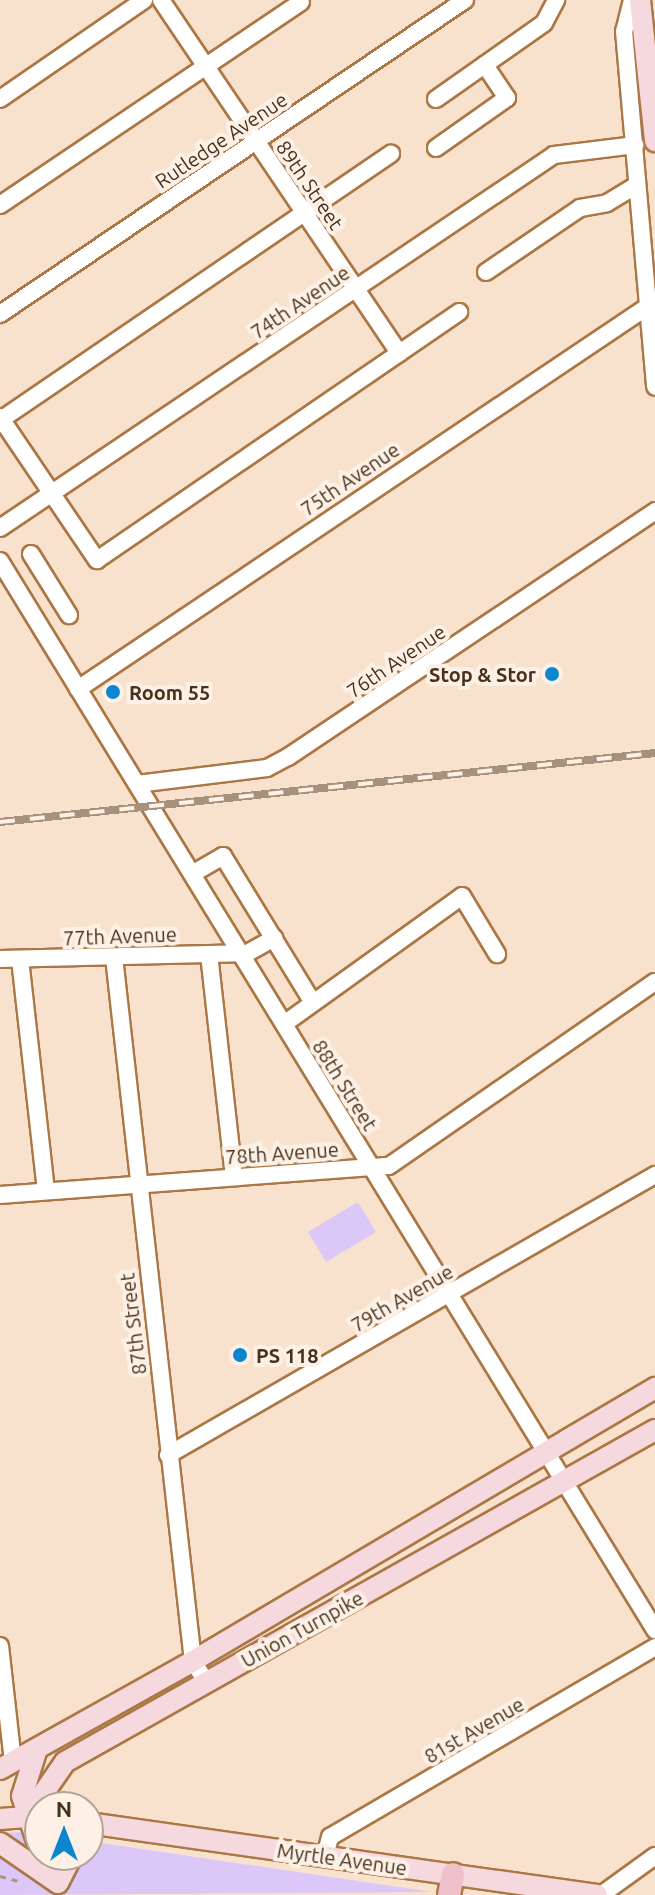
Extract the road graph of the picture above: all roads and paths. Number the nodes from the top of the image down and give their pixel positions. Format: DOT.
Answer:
graph roads {
  1 [pos="144,0"];
  2 [pos="161,0"];
  3 [pos="465,0"];
  4 [pos="556,0"];
  5 [pos="301,2"];
  6 [pos="640,2"];
  7 [pos="485,65"];
  8 [pos="206,67"];
  9 [pos="0,99"];
  10 [pos="436,99"];
  11 [pos="255,141"];
  12 [pos="645,143"];
  13 [pos="436,148"];
  14 [pos="391,154"];
  15 [pos="637,185"];
  16 [pos="0,205"];
  17 [pos="306,215"];
  18 [pos="486,272"];
  19 [pos="356,288"];
  20 [pos="647,307"];
  21 [pos="459,312"];
  22 [pos="0,314"];
  23 [pos="399,353"];
  24 [pos="655,387"];
  25 [pos="1,418"];
  26 [pos="51,493"];
  27 [pos="655,511"];
  28 [pos="0,528"];
  29 [pos="4,571"];
  30 [pos="39,625"];
  31 [pos="78,689"];
  32 [pos="137,784"];
  33 [pos="192,874"];
  34 [pos="274,938"];
  35 [pos="209,954"];
  36 [pos="497,954"];
  37 [pos="241,955"];
  38 [pos="114,957"];
  39 [pos="0,959"];
  40 [pos="20,959"];
  41 [pos="655,982"];
  42 [pos="313,1003"];
  43 [pos="284,1024"];
  44 [pos="371,1167"];
  45 [pos="655,1175"];
  46 [pos="234,1177"];
  47 [pos="137,1185"];
  48 [pos="46,1190"];
  49 [pos="0,1195"];
  50 [pos="449,1294"];
  51 [pos="655,1388"];
  52 [pos="655,1430"];
  53 [pos="546,1452"];
  54 [pos="168,1455"];
  55 [pos="565,1482"];
  56 [pos="655,1630"];
  57 [pos="0,1646"];
  58 [pos="655,1647"];
  59 [pos="193,1661"];
  60 [pos="206,1682"];
  61 [pos="37,1749"];
  62 [pos="7,1765"];
  63 [pos="48,1791"];
  64 [pos="24,1799"];
  65 [pos="24,1816"];
  66 [pos="0,1819"];
  67 [pos="104,1829"];
  68 [pos="0,1843"];
  69 [pos="325,1856"];
  70 [pos="655,1856"];
  71 [pos="52,1871"];
  72 [pos="0,1876"];
  73 [pos="30,1885"];
  74 [pos="451,1885"];
  75 [pos="62,1889"];
  76 [pos="599,1895"];
  1 -- 9 [label="street"];
  2 -- 8 [label="street, 89th Street"];
  3 -- 11 [label="street, Rutledge Avenue"];
  4 -- 7 [label="street"];
  5 -- 8 [label="street"];
  6 -- 12 [label="main road"];
  7 -- 10 [label="street"];
  7 -- 13 [label="street"];
  8 -- 11 [label="street, 89th Street"];
  8 -- 16 [label="street"];
  11 -- 17 [label="street, 89th Street"];
  11 -- 22 [label="street, Rutledge Avenue"];
  12 -- 15 [label="street"];
  12 -- 19 [label="street, 74th Avenue"];
  14 -- 17 [label="street"];
  15 -- 18 [label="street"];
  15 -- 20 [label="street"];
  17 -- 19 [label="street, 89th Street"];
  17 -- 25 [label="street"];
  19 -- 23 [label="street, 89th Street"];
  19 -- 26 [label="street, 74th Avenue"];
  20 -- 24 [label="street"];
  20 -- 31 [label="street, 75th Avenue"];
  21 -- 23 [label="street"];
  23 -- 26 [label="street"];
  25 -- 26 [label="street"];
  26 -- 28 [label="street, 74th Avenue"];
  27 -- 32 [label="street, 76th Avenue"];
  29 -- 30 [label="street, 88th Street"];
  29 -- 30 [label="street"];
  30 -- 31 [label="street, 88th Street"];
  31 -- 32 [label="street, 88th Street"];
  32 -- 33 [label="street, 88th Street"];
  33 -- 34 [label="street"];
  33 -- 37 [label="street, 88th Street"];
  34 -- 37 [label="street"];
  34 -- 42 [label="street"];
  35 -- 37 [label="street, 77th Avenue"];
  35 -- 38 [label="street, 77th Avenue"];
  35 -- 46 [label="street"];
  36 -- 42 [label="street"];
  37 -- 43 [label="street, 88th Street"];
  38 -- 40 [label="street, 77th Avenue"];
  38 -- 47 [label="street, 87th Street"];
  39 -- 40 [label="street, 77th Avenue"];
  40 -- 48 [label="street"];
  41 -- 44 [label="street, 78th Avenue"];
  42 -- 43 [label="street"];
  43 -- 44 [label="street, 88th Street"];
  44 -- 46 [label="street, 78th Avenue"];
  44 -- 50 [label="street, 88th Street"];
  45 -- 50 [label="street, 79th Avenue"];
  46 -- 47 [label="street, 78th Avenue"];
  47 -- 48 [label="street, 78th Avenue"];
  47 -- 54 [label="street, 87th Street"];
  48 -- 49 [label="street, 78th Avenue"];
  50 -- 53 [label="street, 88th Street"];
  50 -- 54 [label="street, 79th Avenue"];
  51 -- 53 [label="main road, Union Turnpike"];
  52 -- 55 [label="main road, Union Turnpike"];
  53 -- 55 [label="street, 88th Street"];
  53 -- 59 [label="main road, Union Turnpike"];
  54 -- 59 [label="street, 87th Street"];
  55 -- 56 [label="street, 88th Street"];
  55 -- 60 [label="main road, Union Turnpike"];
  57 -- 62 [label="street"];
  58 -- 69 [label="street, 81st Avenue"];
  59 -- 60 [label="street, 87th Street"];
  59 -- 61 [label="main road, Union Turnpike"];
  60 -- 63 [label="main road, Union Turnpike"];
  61 -- 62 [label="main road, Union Turnpike"];
  61 -- 64 [label="main road"];
  65 -- 66 [label="main road"];
  67 -- 69 [label="main road, Myrtle Avenue"];
  68 -- 75 [label="main road"];
  69 -- 74 [label="main road, Myrtle Avenue"];
  70 -- 76 [label="street"];
  71 -- 75 [label="main road"];
  72 -- 73 [label="path"];
  74 -- 76 [label="main road, Myrtle Avenue"];
}
